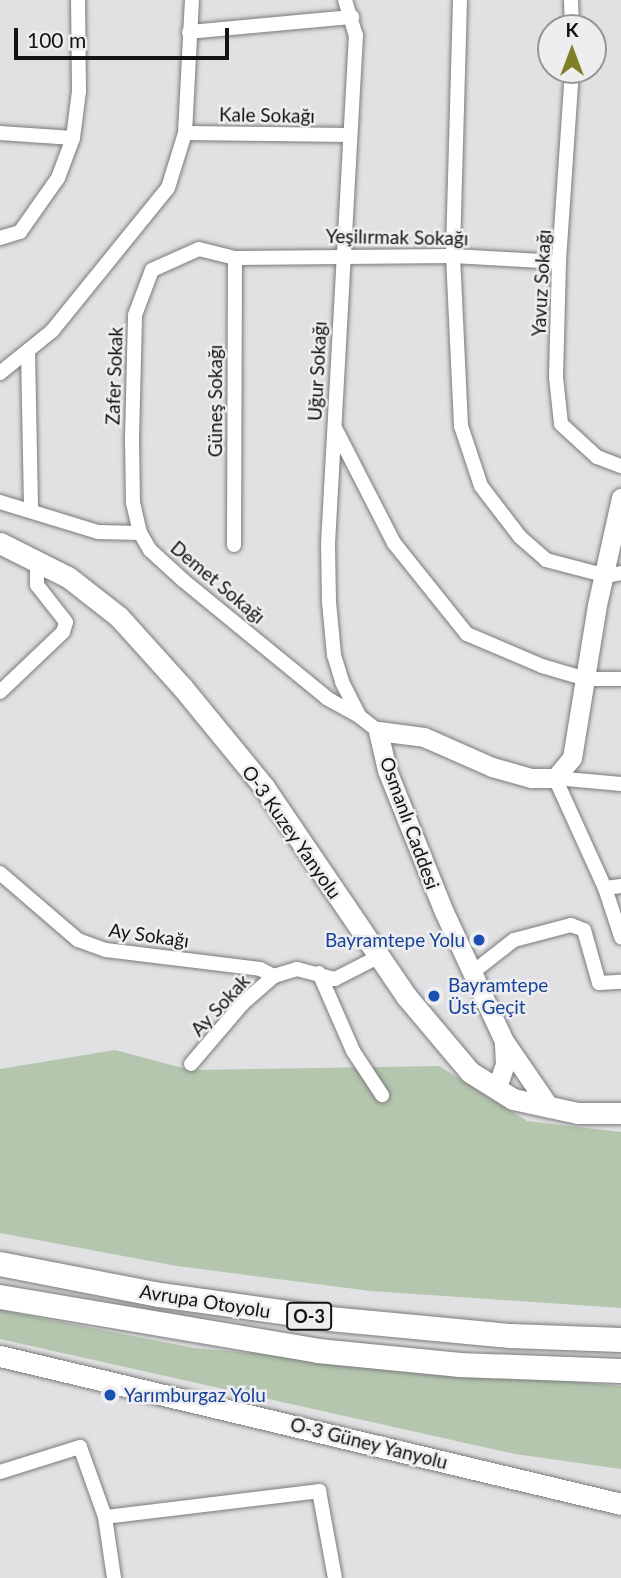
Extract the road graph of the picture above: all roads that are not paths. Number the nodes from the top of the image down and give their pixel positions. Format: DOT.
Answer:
graph roads {
  1 [pos="78,0"];
  2 [pos="192,0"];
  3 [pos="345,0"];
  4 [pos="460,0"];
  5 [pos="352,17"];
  6 [pos="189,32"];
  7 [pos="571,84"];
  8 [pos="0,133"];
  9 [pos="185,133"];
  10 [pos="349,135"];
  11 [pos="73,138"];
  12 [pos="0,238"];
  13 [pos="342,256"];
  14 [pos="453,256"];
  15 [pos="235,258"];
  16 [pos="559,262"];
  17 [pos="22,355"];
  18 [pos="0,363"];
  19 [pos="0,373"];
  20 [pos="334,426"];
  21 [pos="621,466"];
  22 [pos="621,498"];
  23 [pos="0,502"];
  24 [pos="31,510"];
  25 [pos="140,533"];
  26 [pos="0,543"];
  27 [pos="234,545"];
  28 [pos="37,559"];
  29 [pos="614,575"];
  30 [pos="586,679"];
  31 [pos="621,679"];
  32 [pos="0,692"];
  33 [pos="359,716"];
  34 [pos="378,731"];
  35 [pos="555,778"];
  36 [pos="621,784"];
  37 [pos="0,873"];
  38 [pos="621,886"];
  39 [pos="605,888"];
  40 [pos="621,937"];
  41 [pos="378,957"];
  42 [pos="473,972"];
  43 [pos="319,973"];
  44 [pos="274,976"];
  45 [pos="621,982"];
  46 [pos="504,1041"];
  47 [pos="191,1064"];
  48 [pos="496,1089"];
  49 [pos="382,1095"];
  50 [pos="550,1108"];
  51 [pos="578,1113"];
  52 [pos="621,1113"];
  53 [pos="621,1120"];
  54 [pos="0,1264"];
  55 [pos="0,1297"];
  56 [pos="621,1340"];
  57 [pos="0,1356"];
  58 [pos="621,1371"];
  59 [pos="0,1472"];
  60 [pos="533,1485"];
  61 [pos="621,1489"];
  62 [pos="621,1504"];
  63 [pos="104,1517"];
  64 [pos="114,1578"];
  65 [pos="335,1578"];
  1 -- 11 [label="street"];
  2 -- 6 [label="street"];
  3 -- 5 [label="street, Uğur Sokağı"];
  4 -- 14 [label="street"];
  5 -- 6 [label="street"];
  5 -- 10 [label="street, Uğur Sokağı"];
  6 -- 9 [label="street"];
  7 -- 16 [label="street, Yavuz Sokağı"];
  8 -- 11 [label="street"];
  9 -- 10 [label="street, Kale Sokağı"];
  9 -- 17 [label="street"];
  10 -- 13 [label="street, Uğur Sokağı"];
  11 -- 12 [label="street"];
  13 -- 14 [label="street, Yeşilırmak Sokağı"];
  13 -- 15 [label="street, Yeşilırmak Sokağı"];
  13 -- 20 [label="street, Uğur Sokağı"];
  14 -- 16 [label="street, Yeşilırmak Sokağı"];
  14 -- 29 [label="street"];
  15 -- 25 [label="street, Zafer Sokak"];
  15 -- 27 [label="street, Güneş Sokağı"];
  16 -- 21 [label="street, Yavuz Sokağı"];
  17 -- 18 [label="street"];
  17 -- 19 [label="street"];
  17 -- 24 [label="street"];
  20 -- 30 [label="street"];
  20 -- 33 [label="street, Uğur Sokağı"];
  22 -- 29 [label="main road"];
  23 -- 24 [label="street"];
  24 -- 25 [label="street"];
  25 -- 33 [label="street, Demet Sokağı"];
  26 -- 28 [label="main road, O-3 Kuzey Yanyolu"];
  28 -- 32 [label="street"];
  28 -- 41 [label="main road, O-3 Kuzey Yanyolu"];
  29 -- 30 [label="main road"];
  30 -- 31 [label="street"];
  30 -- 35 [label="main road"];
  33 -- 34 [label="street, Uğur Sokağı"];
  34 -- 35 [label="main road, Osmanlı Caddesi"];
  34 -- 42 [label="main road, Osmanlı Caddesi"];
  35 -- 36 [label="street"];
  35 -- 39 [label="street"];
  37 -- 44 [label="street, Ay Sokağı"];
  38 -- 39 [label="street"];
  39 -- 40 [label="street"];
  41 -- 43 [label="street, Ay Sokak"];
  41 -- 48 [label="main road, O-3 Kuzey Yanyolu"];
  42 -- 45 [label="street"];
  42 -- 46 [label="main road, Osmanlı Caddesi"];
  43 -- 44 [label="street, Ay Sokak"];
  43 -- 49 [label="street"];
  44 -- 47 [label="street, Ay Sokak"];
  46 -- 48 [label="main road"];
  46 -- 50 [label="main road, Osmanlı Caddesi"];
  48 -- 50 [label="main road, O-3 Kuzey Yanyolu"];
  50 -- 51 [label="main road, O-3 Kuzey Yanyolu"];
  51 -- 52 [label="main road, O-3 Kuzey Yanyolu"];
  51 -- 53 [label="main road"];
  54 -- 56 [label="highway, Avrupa Otoyolu / O-3"];
  55 -- 58 [label="highway, Avrupa Otoyolu / O-3"];
  57 -- 60 [label="main road, O-3 Güney Yanyolu"];
  59 -- 63 [label="street"];
  60 -- 61 [label="main road"];
  60 -- 62 [label="main road"];
  63 -- 64 [label="street"];
  63 -- 65 [label="street"];
}
